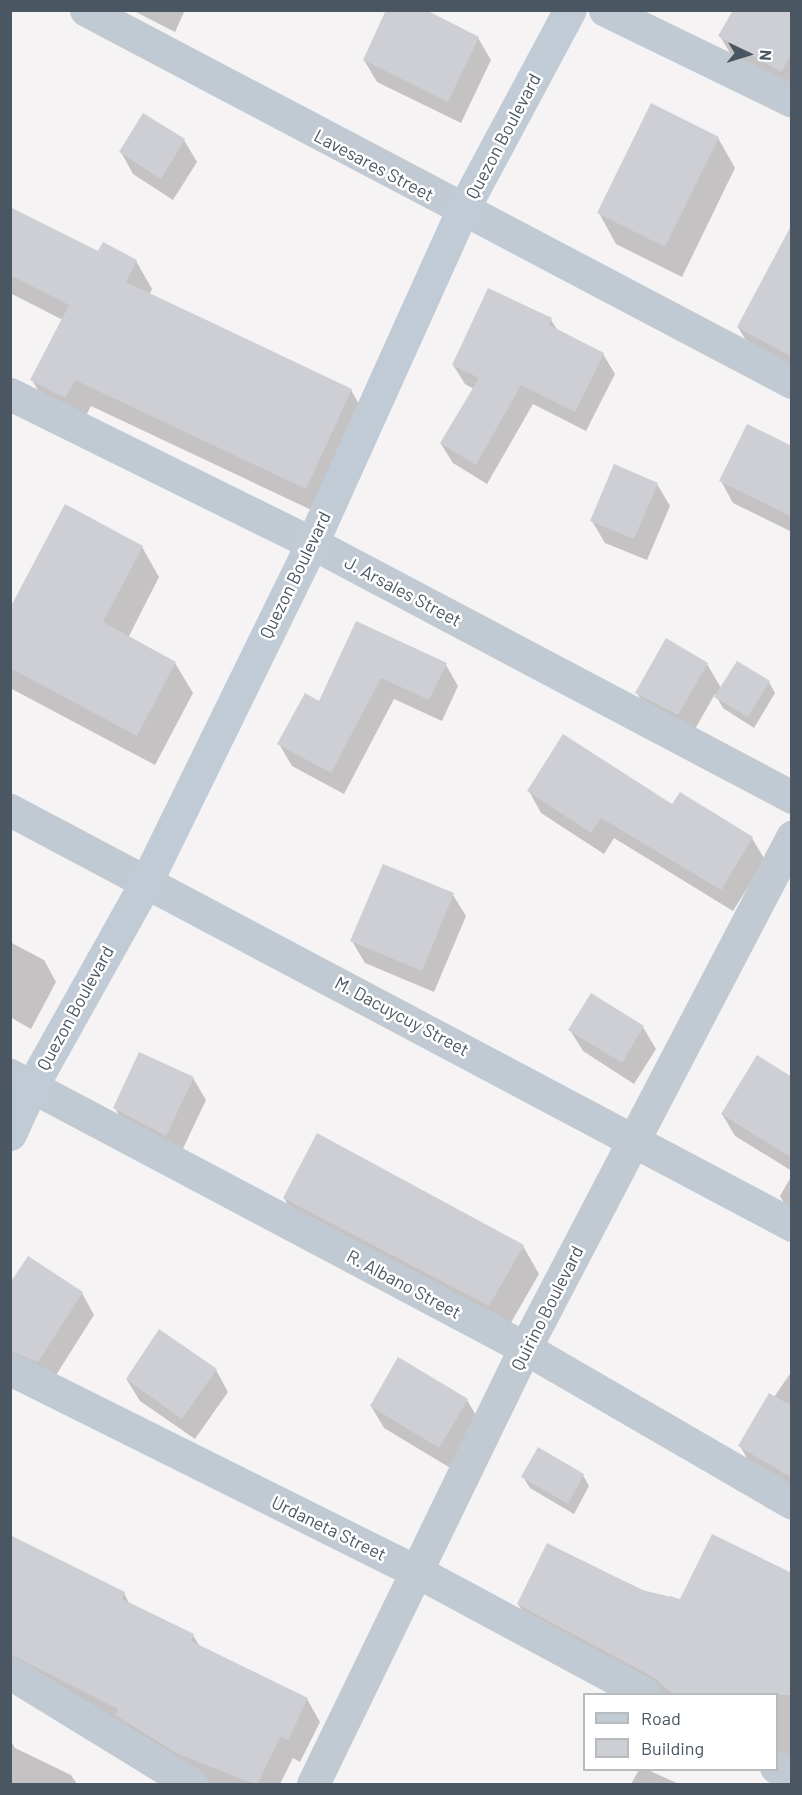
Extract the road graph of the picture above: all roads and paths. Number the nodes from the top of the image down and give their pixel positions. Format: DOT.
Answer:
graph roads {
  1 [pos="86,10"];
  2 [pos="570,10"];
  3 [pos="604,10"];
  4 [pos="792,101"];
  5 [pos="462,212"];
  6 [pos="792,382"];
  7 [pos="10,394"];
  8 [pos="312,543"];
  9 [pos="792,797"];
  10 [pos="10,810"];
  11 [pos="792,837"];
  12 [pos="147,880"];
  13 [pos="21,1080"];
  14 [pos="10,1134"];
  15 [pos="634,1140"];
  16 [pos="792,1225"];
  17 [pos="525,1348"];
  18 [pos="10,1370"];
  19 [pos="792,1503"];
  20 [pos="416,1570"];
  21 [pos="10,1673"];
  22 [pos="640,1693"];
  23 [pos="778,1768"];
  24 [pos="792,1775"];
  25 [pos="191,1785"];
  26 [pos="312,1785"];
  1 -- 5 [label="street, Lavesares Street"];
  2 -- 5 [label="street, Quezon Boulevard"];
  3 -- 4 [label="street"];
  5 -- 6 [label="street, Lavesares Street"];
  5 -- 8 [label="street, Quezon Boulevard"];
  7 -- 8 [label="street, J. Arsales Street"];
  8 -- 9 [label="street, J. Arsales Street"];
  8 -- 12 [label="street, Quezon Boulevard"];
  10 -- 12 [label="street, M. Dacuycuy Street"];
  11 -- 15 [label="street, Quirino Boulevard"];
  12 -- 13 [label="street, Quezon Boulevard"];
  12 -- 15 [label="street, M. Dacuycuy Street"];
  13 -- 14 [label="street, Quezon Boulevard"];
  13 -- 17 [label="street, R. Albano Street"];
  15 -- 16 [label="street, M. Dacuycuy Street"];
  15 -- 17 [label="street, Quirino Boulevard"];
  17 -- 19 [label="street, R. Albano Street"];
  17 -- 20 [label="street, Quirino Boulevard"];
  18 -- 20 [label="street, Urdaneta Street"];
  20 -- 22 [label="street, Urdaneta Street"];
  20 -- 26 [label="street, Quirino Boulevard"];
  21 -- 25 [label="street"];
  23 -- 24 [label="street"];
}
